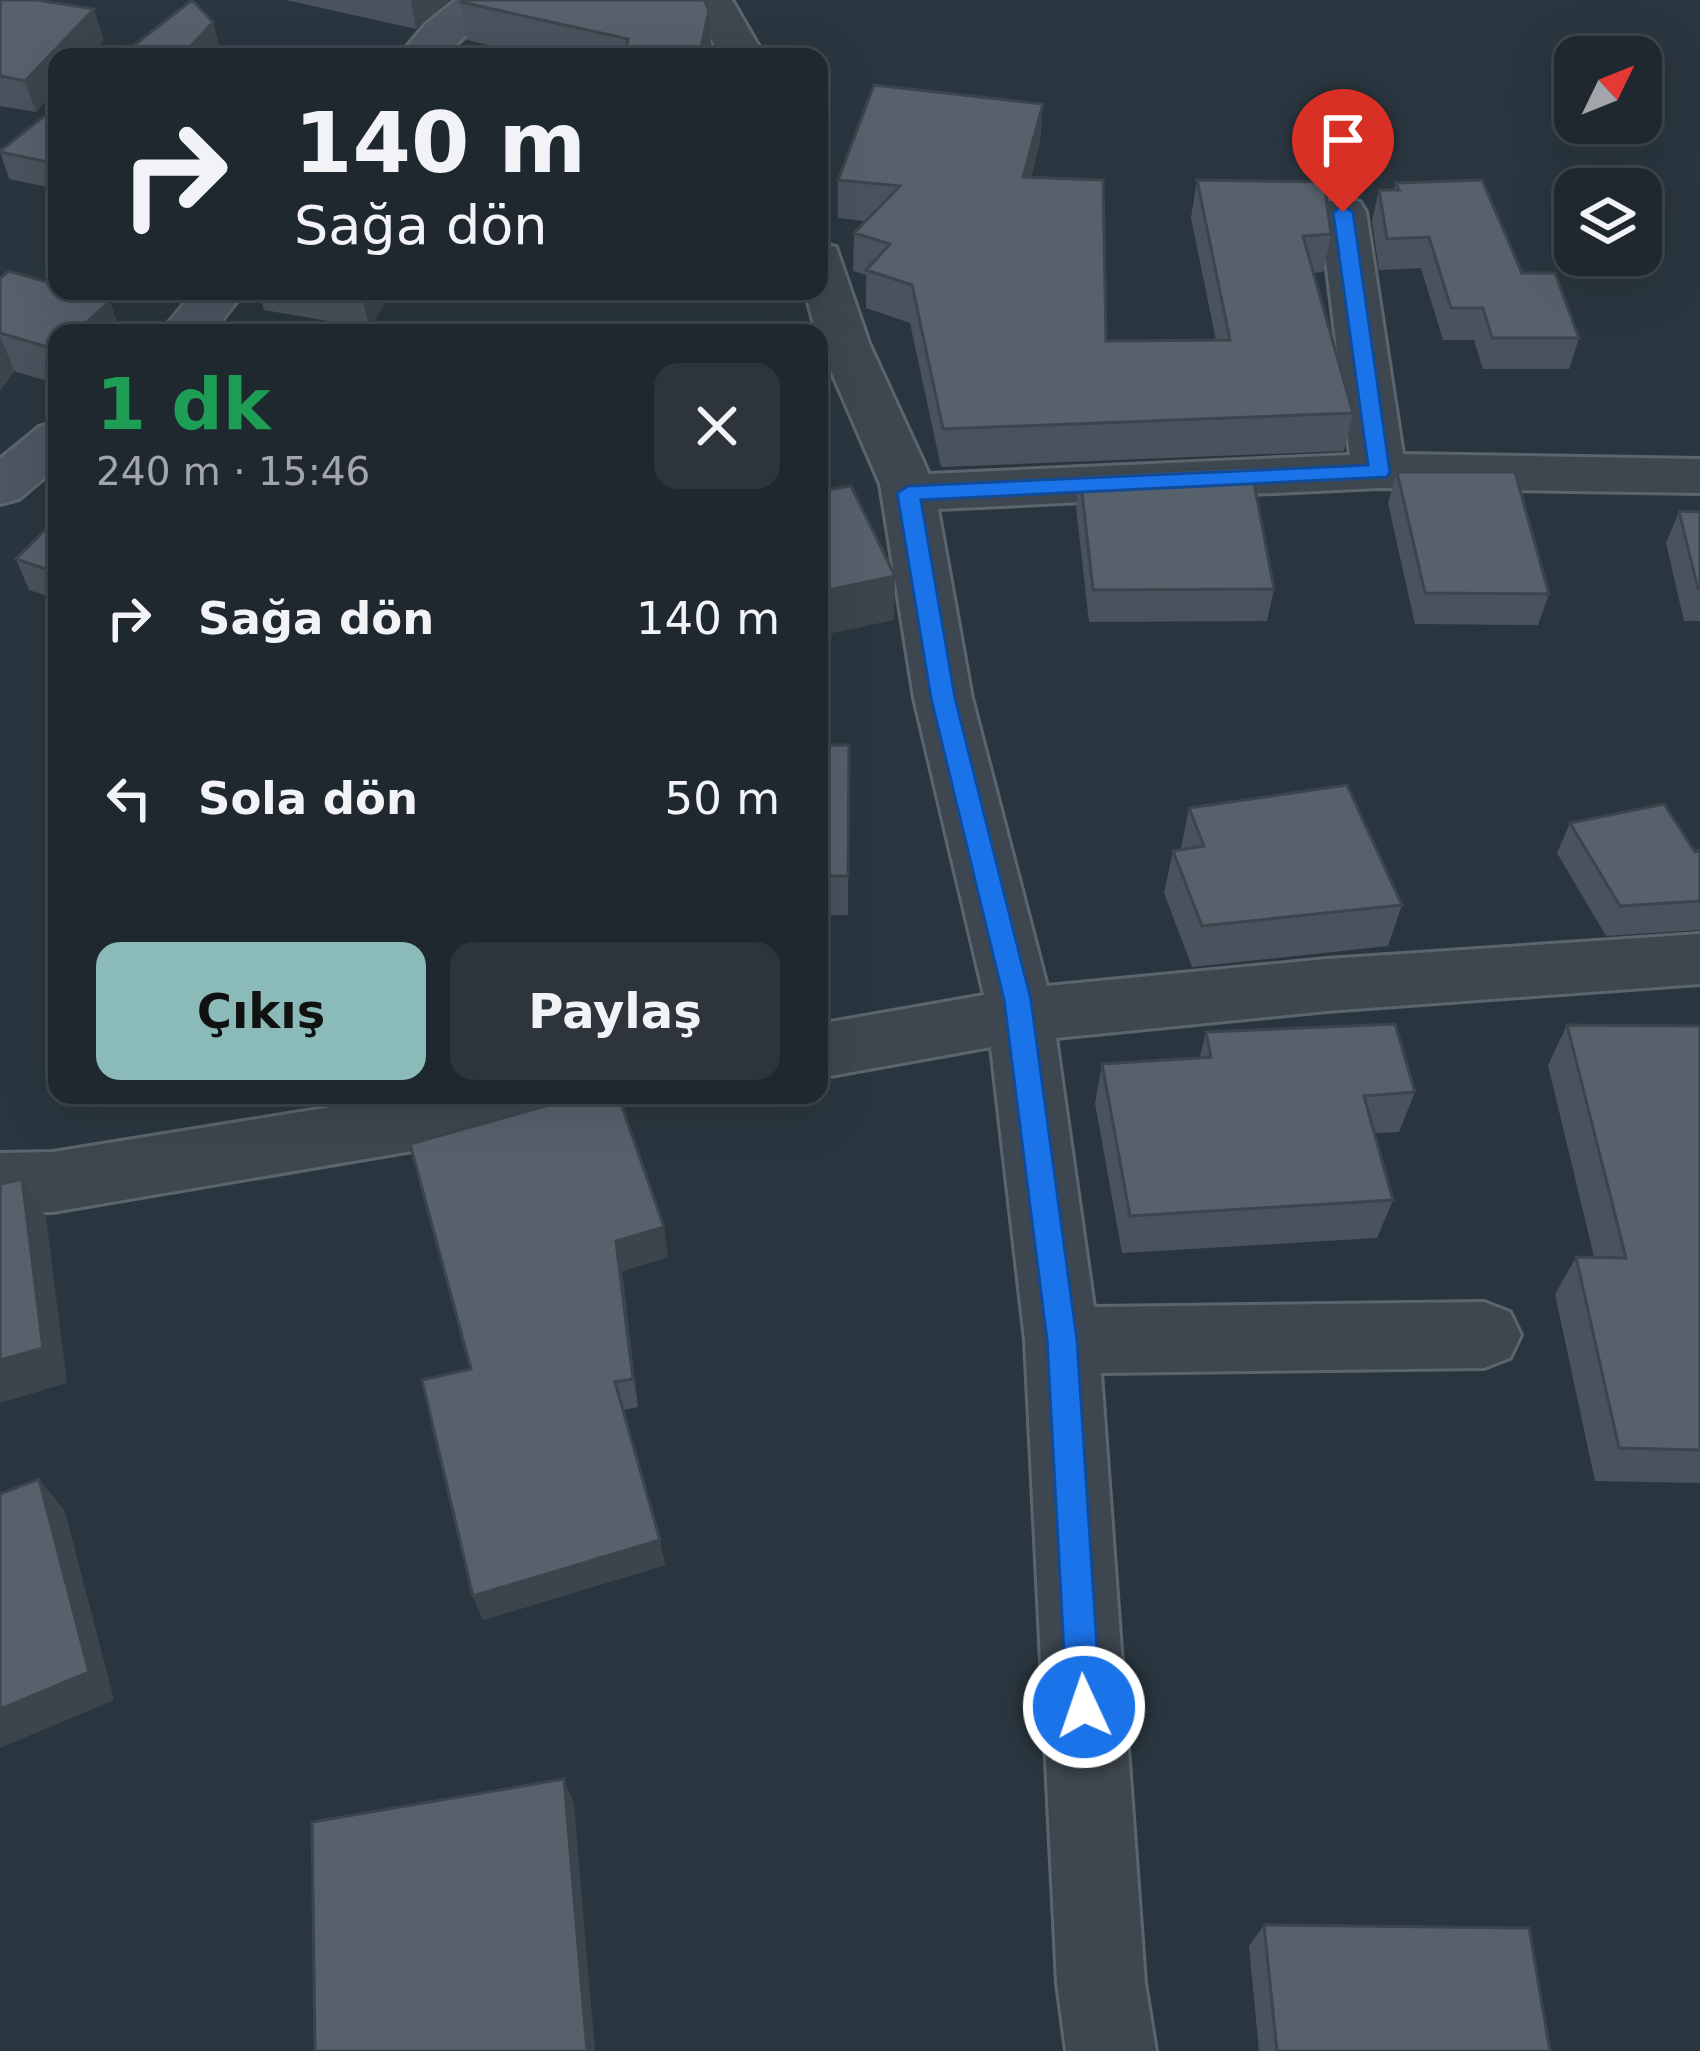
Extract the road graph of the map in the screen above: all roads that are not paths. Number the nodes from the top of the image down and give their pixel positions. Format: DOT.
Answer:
graph roads {
  1 [pos="482,0"];
  2 [pos="711,0"];
  3 [pos="428,48"];
  4 [pos="738,48"];
  5 [pos="1343,212"];
  6 [pos="828,288"];
  7 [pos="213,300"];
  8 [pos="192,324"];
  9 [pos="48,447"];
  10 [pos="1379,472"];
  11 [pos="1700,476"];
  12 [pos="0,487"];
  13 [pos="908,493"];
  14 [pos="1700,959"];
  15 [pos="1020,1015"];
  16 [pos="828,1050"];
  17 [pos="523,1104"];
  18 [pos="0,1183"];
  19 [pos="1484,1335"];
  20 [pos="1062,1340"];
  21 [pos="1111,2051"];
  1 -- 3 [label="street"];
  2 -- 4 [label="street"];
  5 -- 10 [label="street"];
  6 -- 13 [label="street"];
  7 -- 8 [label="street"];
  9 -- 12 [label="street"];
  10 -- 11 [label="street"];
  10 -- 13 [label="street"];
  13 -- 15 [label="street"];
  14 -- 15 [label="street"];
  15 -- 16 [label="street"];
  15 -- 20 [label="street"];
  17 -- 18 [label="street"];
  19 -- 20 [label="street"];
  20 -- 21 [label="street"];
}
